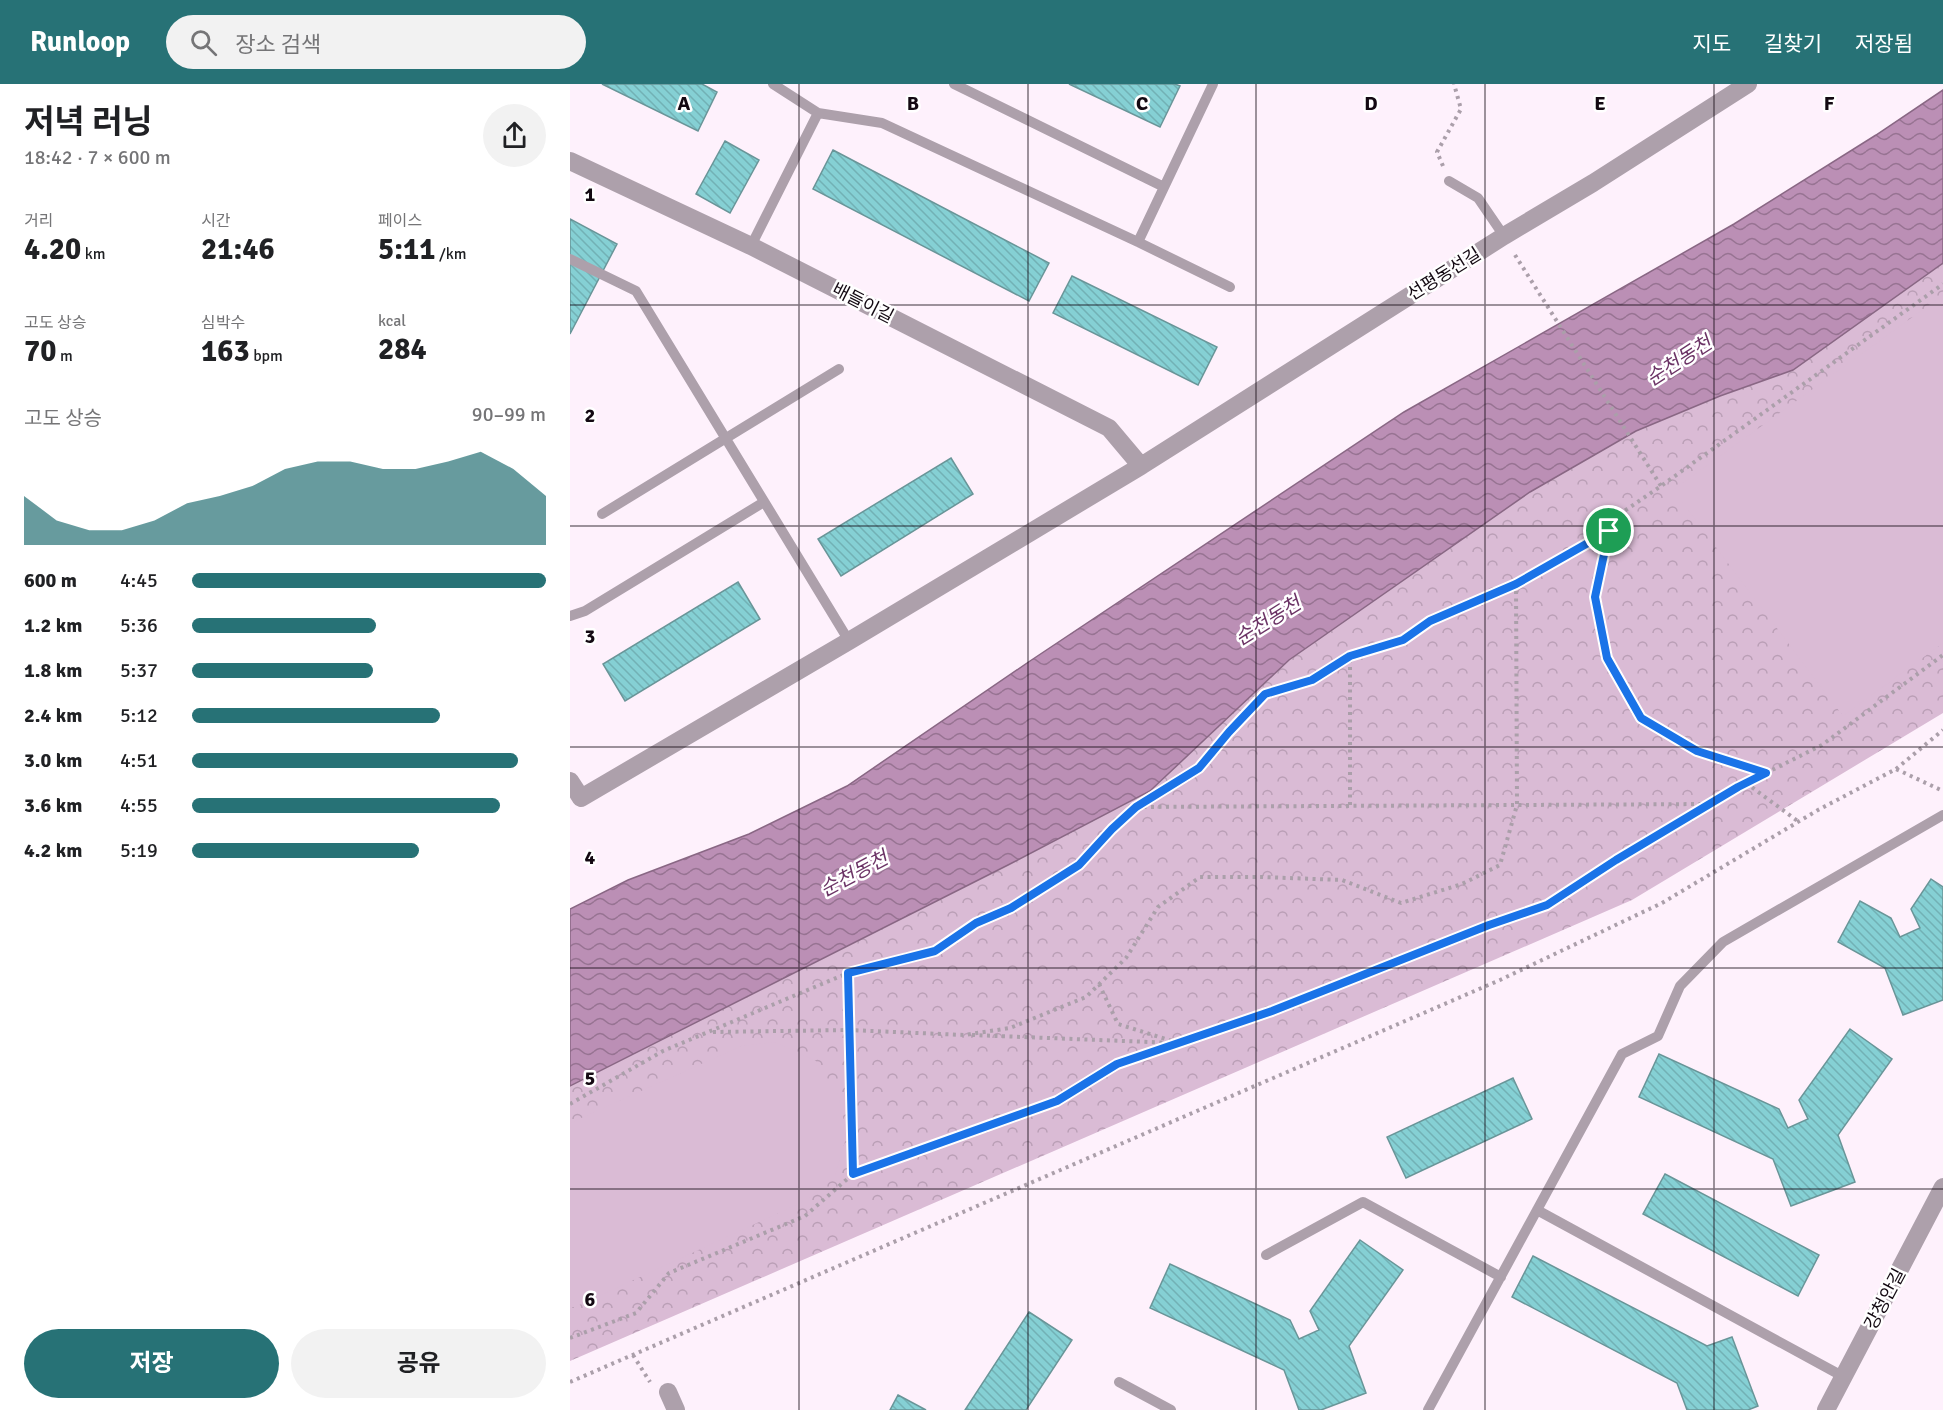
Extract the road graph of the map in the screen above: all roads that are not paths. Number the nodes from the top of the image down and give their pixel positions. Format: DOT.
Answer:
graph roads {
  1 [pos="773,84"];
  2 [pos="954,84"];
  3 [pos="1213,84"];
  4 [pos="1748,84"];
  5 [pos="818,113"];
  6 [pos="570,161"];
  7 [pos="1449,180"];
  8 [pos="1164,187"];
  9 [pos="1504,236"];
  10 [pos="1138,242"];
  11 [pos="751,246"];
  12 [pos="570,259"];
  13 [pos="1230,287"];
  14 [pos="839,369"];
  15 [pos="725,439"];
  16 [pos="1141,466"];
  17 [pos="764,502"];
  18 [pos="602,514"];
  19 [pos="570,616"];
  20 [pos="849,641"];
  21 [pos="570,781"];
  22 [pos="575,802"];
  23 [pos="1943,815"];
  24 [pos="1941,1196"];
  25 [pos="1537,1210"];
  26 [pos="1266,1255"];
  27 [pos="1501,1277"];
  28 [pos="1844,1377"];
  29 [pos="1119,1382"];
  30 [pos="668,1392"];
  31 [pos="676,1410"];
  32 [pos="1171,1410"];
  33 [pos="1428,1410"];
  34 [pos="1826,1410"];
  1 -- 5 [label="lane"];
  2 -- 8 [label="lane"];
  3 -- 8 [label="lane"];
  4 -- 9 [label="street, 선평동선길"];
  5 -- 10 [label="lane"];
  5 -- 11 [label="lane"];
  6 -- 11 [label="street, 배들이길"];
  7 -- 9 [label="lane"];
  8 -- 10 [label="lane"];
  9 -- 16 [label="street, 선평동선길"];
  10 -- 13 [label="lane"];
  11 -- 16 [label="street, 배들이길"];
  12 -- 15 [label="lane"];
  14 -- 15 [label="lane"];
  15 -- 17 [label="lane"];
  15 -- 18 [label="lane"];
  16 -- 20 [label="street, 선평동선길"];
  17 -- 19 [label="lane"];
  17 -- 20 [label="lane"];
  20 -- 22 [label="street, 선평동선길"];
  21 -- 22 [label="street"];
  23 -- 25 [label="lane"];
  24 -- 28 [label="street, 강청안길"];
  25 -- 27 [label="lane"];
  25 -- 28 [label="lane"];
  26 -- 27 [label="lane"];
  27 -- 33 [label="lane"];
  28 -- 34 [label="street, 강청안길"];
  29 -- 32 [label="lane"];
  30 -- 31 [label="street"];
}
